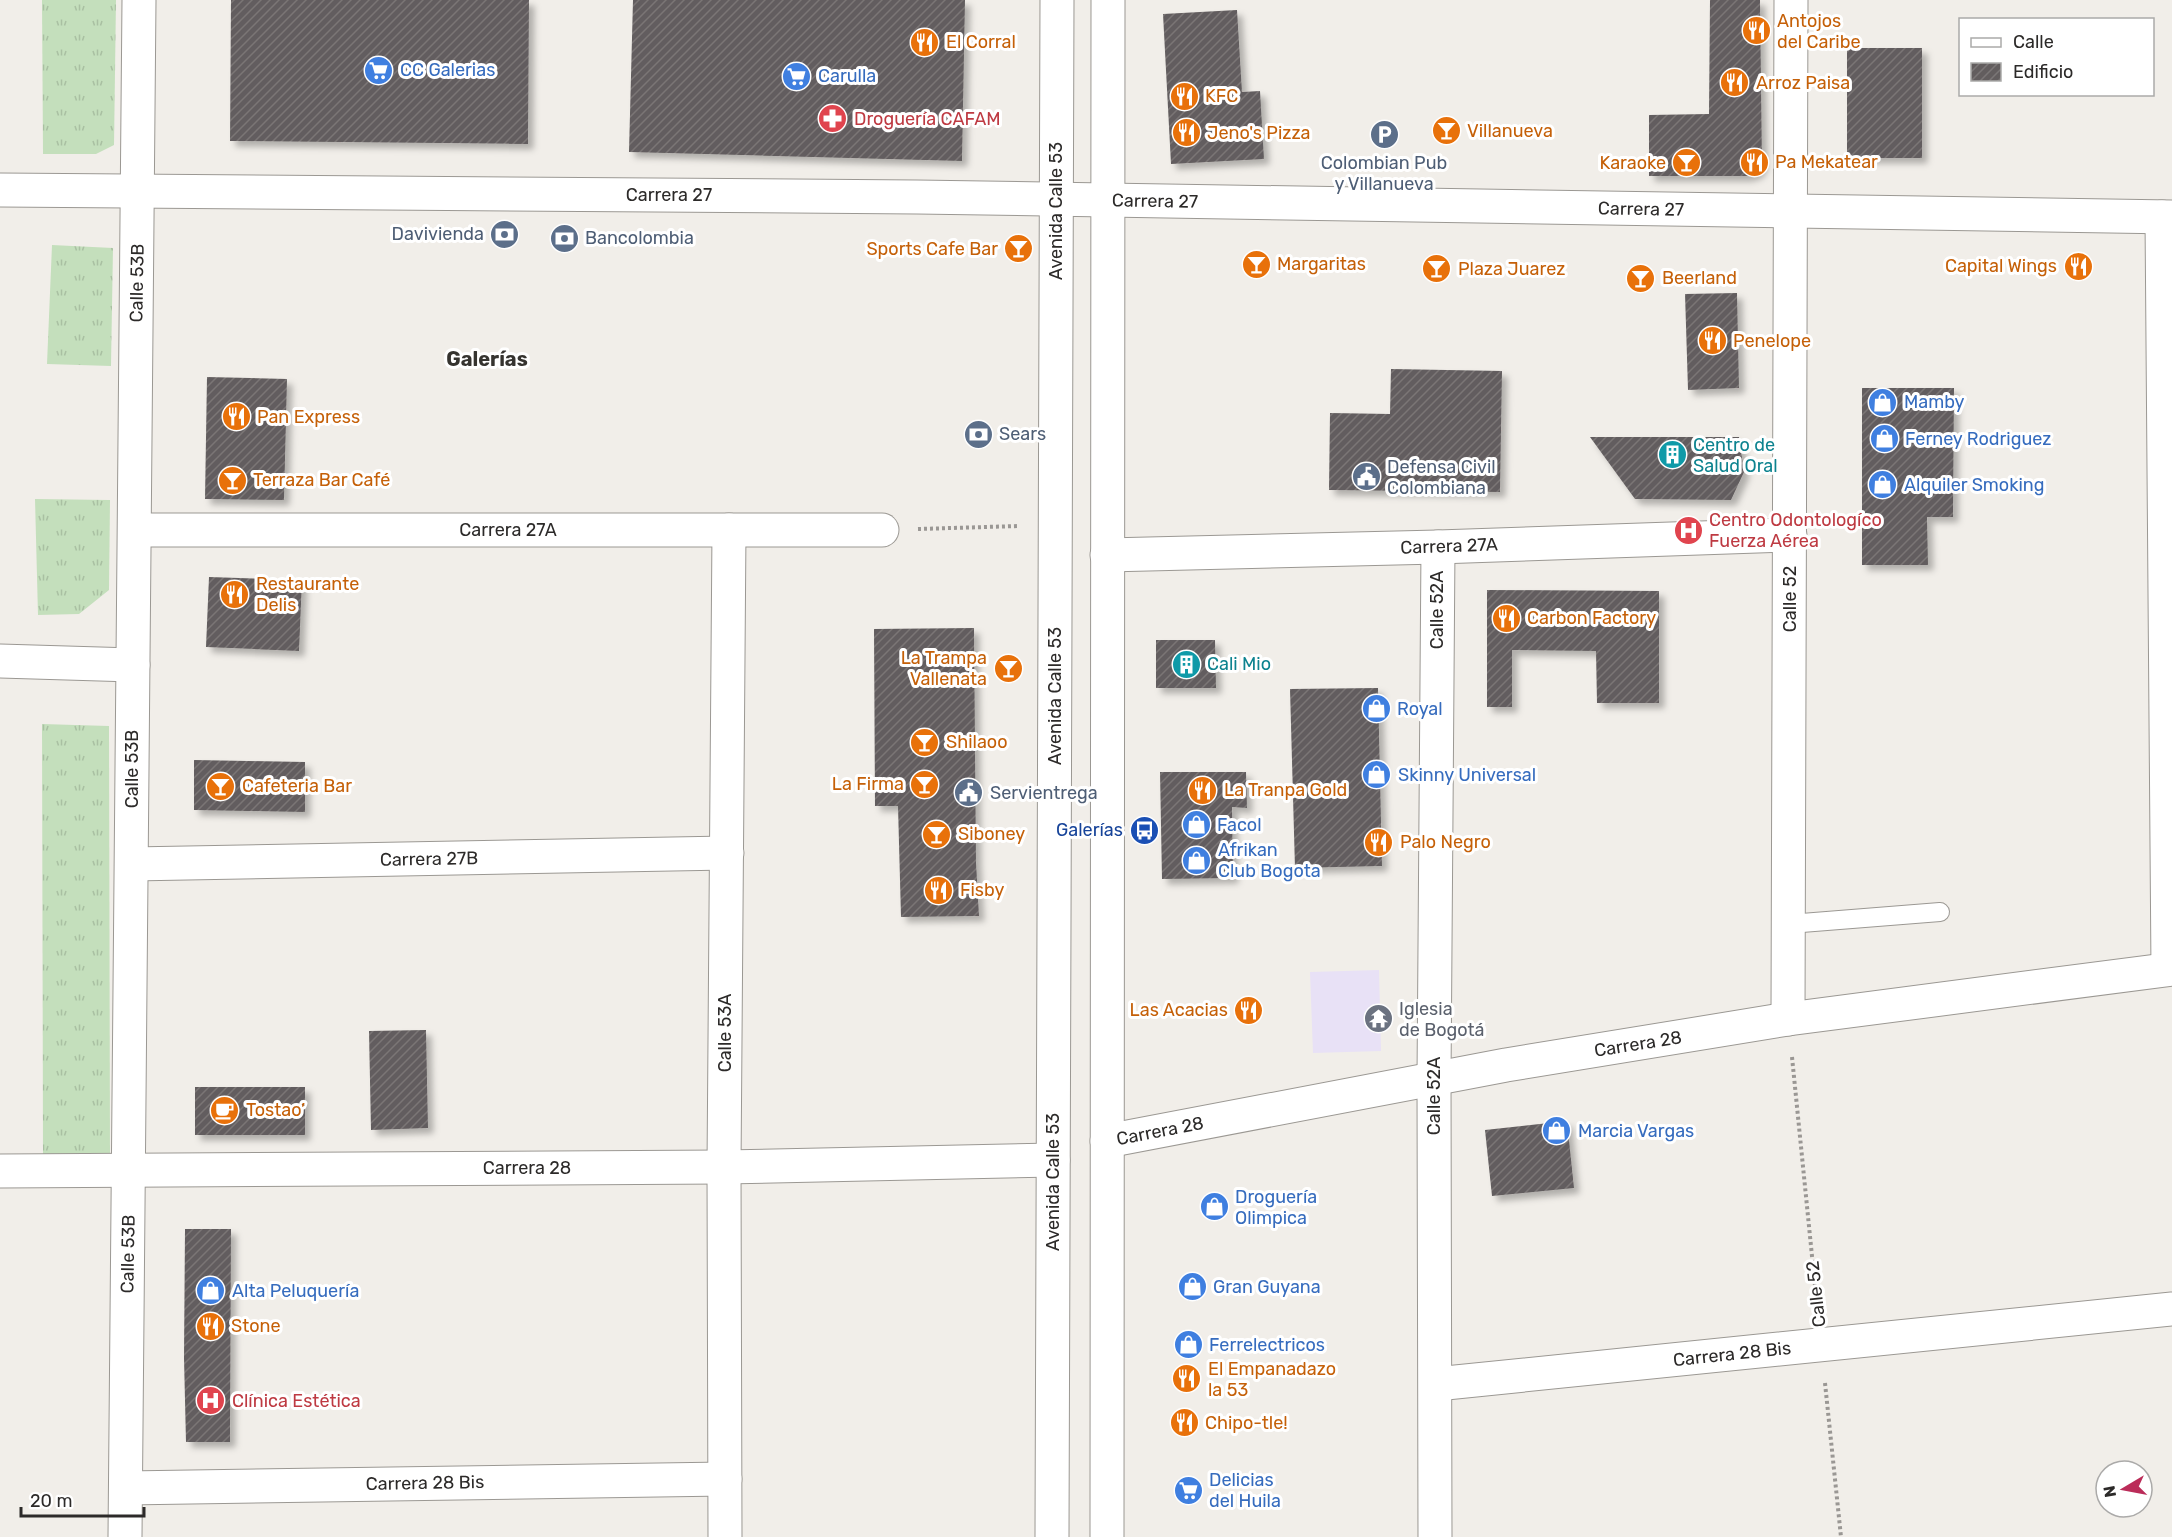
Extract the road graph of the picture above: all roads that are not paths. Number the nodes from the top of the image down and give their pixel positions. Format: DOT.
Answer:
graph roads {
  1 [pos="139,0"];
  2 [pos="1057,0"];
  3 [pos="1108,0"];
  4 [pos="1791,0"];
  5 [pos="0,190"];
  6 [pos="138,192"];
  7 [pos="1056,199"];
  8 [pos="1107,200"];
  9 [pos="1790,211"];
  10 [pos="2167,217"];
  11 [pos="135,530"];
  12 [pos="729,530"];
  13 [pos="882,530"];
  14 [pos="1790,535"];
  15 [pos="1438,547"];
  16 [pos="1107,555"];
  17 [pos="0,661"];
  18 [pos="133,665"];
  19 [pos="727,853"];
  20 [pos="132,864"];
  21 [pos="1940,912"];
  22 [pos="1789,924"];
  23 [pos="2170,969"];
  24 [pos="1790,1035"];
  25 [pos="1434,1079"];
  26 [pos="1107,1141"];
  27 [pos="1053,1160"];
  28 [pos="724,1167"];
  29 [pos="0,1171"];
  30 [pos="129,1171"];
  31 [pos="2172,1309"];
  32 [pos="1436,1384"];
  33 [pos="725,1479"];
  34 [pos="126,1488"];
  35 [pos="125,1537"];
  36 [pos="725,1537"];
  37 [pos="1052,1537"];
  38 [pos="1107,1537"];
  39 [pos="1435,1537"];
  1 -- 6 [label="street, Calle 53B"];
  2 -- 7 [label="street, Avenida Calle 53"];
  3 -- 8 [label="street"];
  4 -- 9 [label="street, Calle 52"];
  5 -- 6 [label="street, Carrera 27"];
  6 -- 7 [label="street, Carrera 27"];
  6 -- 11 [label="street, Calle 53B"];
  7 -- 8 [label="street, Carrera 27"];
  7 -- 27 [label="street, Avenida Calle 53"];
  8 -- 9 [label="street, Carrera 27"];
  8 -- 16 [label="street"];
  9 -- 10 [label="street, Carrera 27"];
  9 -- 14 [label="street, Calle 52"];
  10 -- 23 [label="street"];
  11 -- 12 [label="street, Carrera 27A"];
  11 -- 18 [label="street, Calle 53B"];
  12 -- 13 [label="street, Carrera 27A"];
  12 -- 19 [label="street, Calle 53A"];
  14 -- 15 [label="street, Carrera 27A"];
  14 -- 22 [label="street, Calle 52"];
  15 -- 16 [label="street, Carrera 27A"];
  15 -- 25 [label="street, Calle 52A"];
  16 -- 26 [label="street"];
  17 -- 18 [label="street"];
  18 -- 20 [label="street, Calle 53B"];
  19 -- 20 [label="street, Carrera 27B"];
  19 -- 28 [label="street, Calle 53A"];
  20 -- 30 [label="street, Calle 53B"];
  21 -- 22 [label="lane"];
  22 -- 24 [label="street, Calle 52"];
  23 -- 24 [label="street, Carrera 28"];
  24 -- 25 [label="street, Carrera 28"];
  25 -- 26 [label="street, Carrera 28"];
  25 -- 32 [label="street, Calle 52A"];
  26 -- 38 [label="street"];
  27 -- 28 [label="street, Carrera 28"];
  27 -- 37 [label="street, Avenida Calle 53"];
  28 -- 30 [label="street, Carrera 28"];
  28 -- 33 [label="street, Calle 53A"];
  29 -- 30 [label="street, Carrera 28"];
  30 -- 34 [label="street, Calle 53B"];
  31 -- 32 [label="street, Carrera 28 Bis"];
  32 -- 39 [label="street, Calle 52A"];
  33 -- 34 [label="street, Carrera 28 Bis"];
  33 -- 36 [label="street, Calle 53A"];
  34 -- 35 [label="street, Calle 53B"];
}
